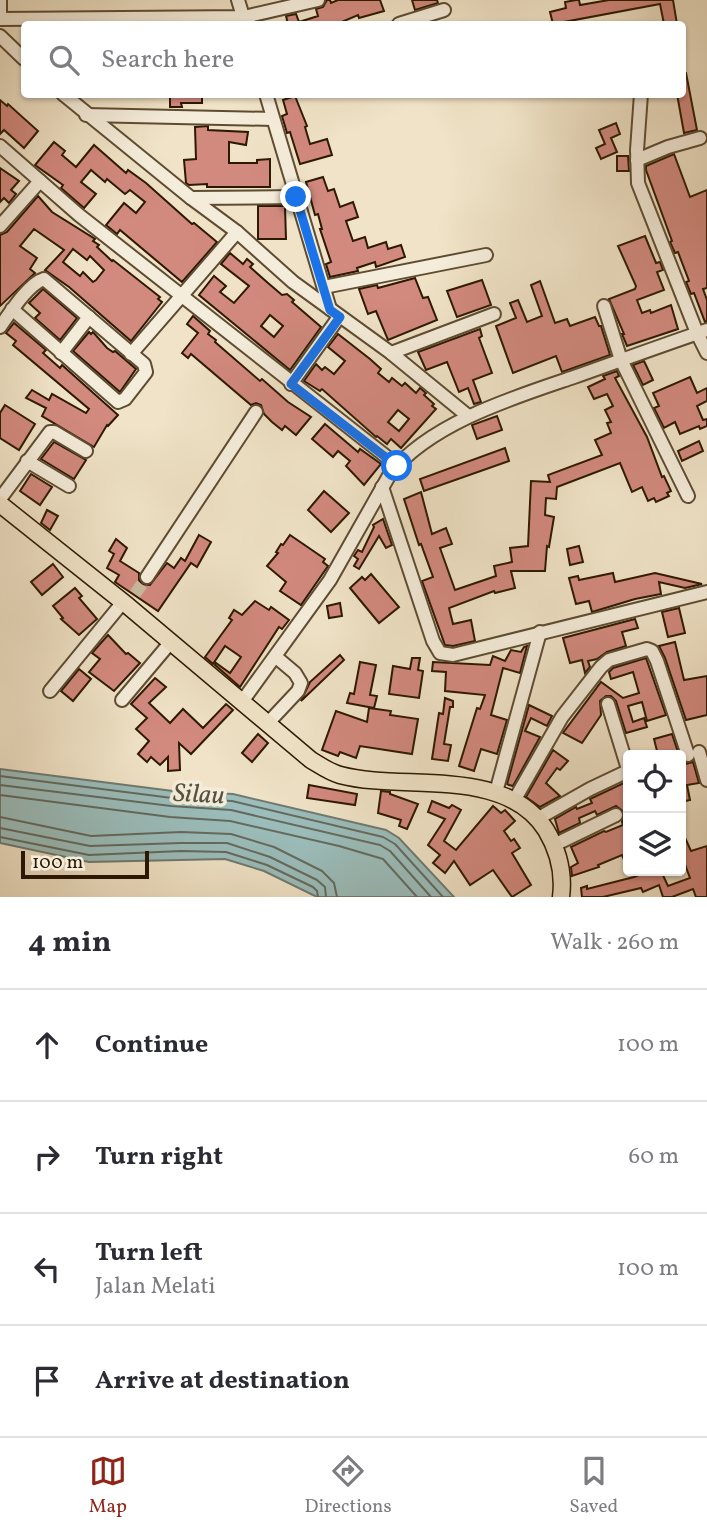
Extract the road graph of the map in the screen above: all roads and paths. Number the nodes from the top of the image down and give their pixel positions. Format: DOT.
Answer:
graph roads {
  1 [pos="0,0"];
  2 [pos="238,0"];
  3 [pos="318,0"];
  4 [pos="444,10"];
  5 [pos="0,19"];
  6 [pos="245,21"];
  7 [pos="409,21"];
  8 [pos="0,36"];
  9 [pos="21,56"];
  10 [pos="68,98"];
  11 [pos="267,98"];
  12 [pos="641,98"];
  13 [pos="86,114"];
  14 [pos="273,119"];
  15 [pos="700,138"];
  16 [pos="0,146"];
  17 [pos="637,160"];
  18 [pos="40,181"];
  19 [pos="296,197"];
  20 [pos="191,198"];
  21 [pos="0,226"];
  22 [pos="237,232"];
  23 [pos="486,255"];
  24 [pos="324,287"];
  25 [pos="180,296"];
  26 [pos="604,306"];
  27 [pos="12,309"];
  28 [pos="335,314"];
  29 [pos="494,314"];
  30 [pos="89,317"];
  31 [pos="0,327"];
  32 [pos="702,332"];
  33 [pos="61,353"];
  34 [pos="391,353"];
  35 [pos="707,353"];
  36 [pos="131,354"];
  37 [pos="621,360"];
  38 [pos="291,384"];
  39 [pos="256,412"];
  40 [pos="468,416"];
  41 [pos="86,451"];
  42 [pos="27,461"];
  43 [pos="397,466"];
  44 [pos="69,486"];
  45 [pos="382,487"];
  46 [pos="688,496"];
  47 [pos="0,501"];
  48 [pos="147,578"];
  49 [pos="707,592"];
  50 [pos="129,601"];
  51 [pos="540,632"];
  52 [pos="170,643"];
  53 [pos="276,657"];
  54 [pos="50,691"];
  55 [pos="122,700"];
  56 [pos="241,702"];
  57 [pos="608,704"];
  58 [pos="267,724"];
  59 [pos="623,754"];
  60 [pos="694,754"];
  61 [pos="623,772"];
  62 [pos="707,780"];
  63 [pos="496,792"];
  64 [pos="515,799"];
  65 [pos="616,815"];
  66 [pos="537,819"];
  67 [pos="554,845"];
  68 [pos="561,897"];
  1 -- 5 [label="street"];
  2 -- 6 [label="street"];
  3 -- 6 [label="street"];
  4 -- 7 [label="street"];
  5 -- 6 [label="street"];
  8 -- 9 [label="street"];
  10 -- 13 [label="street"];
  11 -- 14 [label="street"];
  12 -- 17 [label="street"];
  13 -- 14 [label="street"];
  13 -- 20 [label="street"];
  14 -- 19 [label="street"];
  15 -- 17 [label="street"];
  16 -- 18 [label="street"];
  17 -- 32 [label="street"];
  18 -- 21 [label="street"];
  18 -- 25 [label="street"];
  19 -- 20 [label="street"];
  19 -- 24 [label="street"];
  20 -- 22 [label="street"];
  22 -- 25 [label="street"];
  22 -- 28 [label="street"];
  23 -- 24 [label="street"];
  24 -- 28 [label="street"];
  25 -- 36 [label="street"];
  25 -- 38 [label="street"];
  26 -- 37 [label="street"];
  27 -- 30 [label="street"];
  27 -- 31 [label="street"];
  27 -- 33 [label="street"];
  28 -- 34 [label="street"];
  28 -- 38 [label="street"];
  29 -- 34 [label="street"];
  30 -- 33 [label="street"];
  30 -- 36 [label="street"];
  32 -- 35 [label="street"];
  32 -- 37 [label="street"];
  33 -- 36 [label="street"];
  34 -- 40 [label="street"];
  37 -- 40 [label="street"];
  37 -- 46 [label="street"];
  38 -- 43 [label="street"];
  39 -- 48 [label="street"];
  40 -- 43 [label="street"];
  41 -- 42 [label="street"];
  42 -- 44 [label="street"];
  42 -- 47 [label="street"];
  43 -- 45 [label="street"];
  45 -- 51 [label="street"];
  45 -- 53 [label="street"];
  47 -- 50 [label="main road"];
  49 -- 51 [label="street"];
  50 -- 52 [label="main road"];
  50 -- 54 [label="street"];
  51 -- 63 [label="street"];
  52 -- 55 [label="street"];
  52 -- 56 [label="main road"];
  53 -- 56 [label="street"];
  53 -- 58 [label="street"];
  56 -- 58 [label="main road"];
  57 -- 59 [label="street"];
  58 -- 63 [label="main road"];
  60 -- 62 [label="street"];
  60 -- 64 [label="street"];
  61 -- 66 [label="street"];
  63 -- 64 [label="main road"];
  64 -- 66 [label="main road"];
  65 -- 67 [label="street"];
  66 -- 67 [label="main road"];
  67 -- 68 [label="main road"];
}
